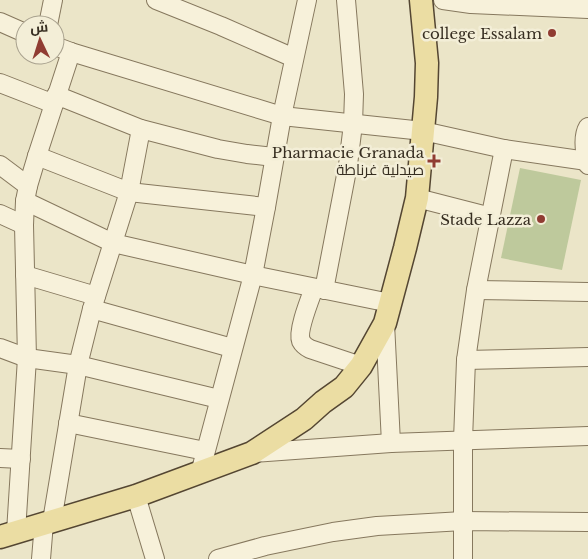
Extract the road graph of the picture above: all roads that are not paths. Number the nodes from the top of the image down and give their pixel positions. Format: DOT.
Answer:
graph roads {
  1 [pos="53,0"];
  2 [pos="156,0"];
  3 [pos="307,0"];
  4 [pos="346,0"];
  5 [pos="421,0"];
  6 [pos="443,0"];
  7 [pos="588,9"];
  8 [pos="50,15"];
  9 [pos="0,22"];
  10 [pos="15,29"];
  11 [pos="65,50"];
  12 [pos="294,58"];
  13 [pos="60,65"];
  14 [pos="0,83"];
  15 [pos="55,99"];
  16 [pos="282,116"];
  17 [pos="353,124"];
  18 [pos="588,127"];
  19 [pos="141,129"];
  20 [pos="423,130"];
  21 [pos="504,149"];
  22 [pos="37,156"];
  23 [pos="274,157"];
  24 [pos="587,163"];
  25 [pos="0,165"];
  26 [pos="129,192"];
  27 [pos="27,193"];
  28 [pos="417,198"];
  29 [pos="266,207"];
  30 [pos="0,214"];
  31 [pos="490,217"];
  32 [pos="24,225"];
  33 [pos="114,243"];
  34 [pos="25,275"];
  35 [pos="253,275"];
  36 [pos="319,289"];
  37 [pos="476,290"];
  38 [pos="588,292"];
  39 [pos="94,302"];
  40 [pos="388,313"];
  41 [pos="0,348"];
  42 [pos="232,348"];
  43 [pos="588,357"];
  44 [pos="27,358"];
  45 [pos="466,360"];
  46 [pos="78,365"];
  47 [pos="361,366"];
  48 [pos="220,399"];
  49 [pos="68,423"];
  50 [pos="588,436"];
  51 [pos="463,440"];
  52 [pos="392,443"];
  53 [pos="205,451"];
  54 [pos="252,453"];
  55 [pos="0,458"];
  56 [pos="20,459"];
  57 [pos="200,473"];
  58 [pos="136,496"];
  59 [pos="463,521"];
  60 [pos="48,522"];
  61 [pos="588,522"];
  62 [pos="8,534"];
  63 [pos="41,559"];
  64 [pos="155,559"];
  65 [pos="218,559"];
  66 [pos="463,559"];
  1 -- 8 [label="street"];
  2 -- 12 [label="street"];
  3 -- 12 [label="street"];
  4 -- 17 [label="street"];
  5 -- 20 [label="main road"];
  6 -- 7 [label="street"];
  9 -- 10 [label="street"];
  11 -- 16 [label="street"];
  12 -- 16 [label="street"];
  13 -- 15 [label="street"];
  14 -- 15 [label="street"];
  15 -- 19 [label="street"];
  15 -- 22 [label="street"];
  16 -- 17 [label="street"];
  16 -- 23 [label="street"];
  17 -- 20 [label="street"];
  17 -- 36 [label="street"];
  18 -- 24 [label="street"];
  19 -- 23 [label="street"];
  19 -- 26 [label="street"];
  20 -- 21 [label="street"];
  20 -- 28 [label="main road"];
  21 -- 24 [label="street"];
  21 -- 31 [label="street"];
  22 -- 26 [label="street"];
  22 -- 27 [label="street"];
  23 -- 29 [label="street"];
  25 -- 27 [label="street"];
  26 -- 29 [label="street"];
  26 -- 33 [label="street"];
  27 -- 32 [label="street"];
  27 -- 33 [label="street"];
  28 -- 31 [label="street"];
  28 -- 40 [label="main road"];
  29 -- 35 [label="street"];
  30 -- 32 [label="street"];
  31 -- 37 [label="street"];
  32 -- 34 [label="street"];
  33 -- 35 [label="street"];
  33 -- 39 [label="street"];
  34 -- 39 [label="street"];
  34 -- 44 [label="street"];
  35 -- 36 [label="street"];
  35 -- 42 [label="street"];
  36 -- 40 [label="street"];
  36 -- 47 [label="street"];
  37 -- 38 [label="street"];
  37 -- 45 [label="street"];
  39 -- 42 [label="street"];
  39 -- 46 [label="street"];
  40 -- 47 [label="main road"];
  40 -- 52 [label="street"];
  41 -- 44 [label="street"];
  42 -- 48 [label="street"];
  43 -- 45 [label="street"];
  44 -- 46 [label="street"];
  44 -- 56 [label="street"];
  45 -- 51 [label="street"];
  46 -- 48 [label="street"];
  46 -- 49 [label="street"];
  47 -- 54 [label="main road"];
  48 -- 53 [label="street"];
  49 -- 53 [label="street"];
  49 -- 60 [label="street"];
  50 -- 51 [label="street"];
  51 -- 52 [label="street"];
  51 -- 59 [label="street"];
  52 -- 54 [label="street"];
  53 -- 57 [label="street"];
  54 -- 57 [label="main road"];
  55 -- 56 [label="street"];
  56 -- 62 [label="street"];
  57 -- 58 [label="main road"];
  58 -- 60 [label="main road"];
  58 -- 64 [label="street"];
  59 -- 61 [label="street"];
  59 -- 65 [label="street"];
  59 -- 66 [label="street"];
  60 -- 62 [label="main road"];
  60 -- 63 [label="street"];
}
